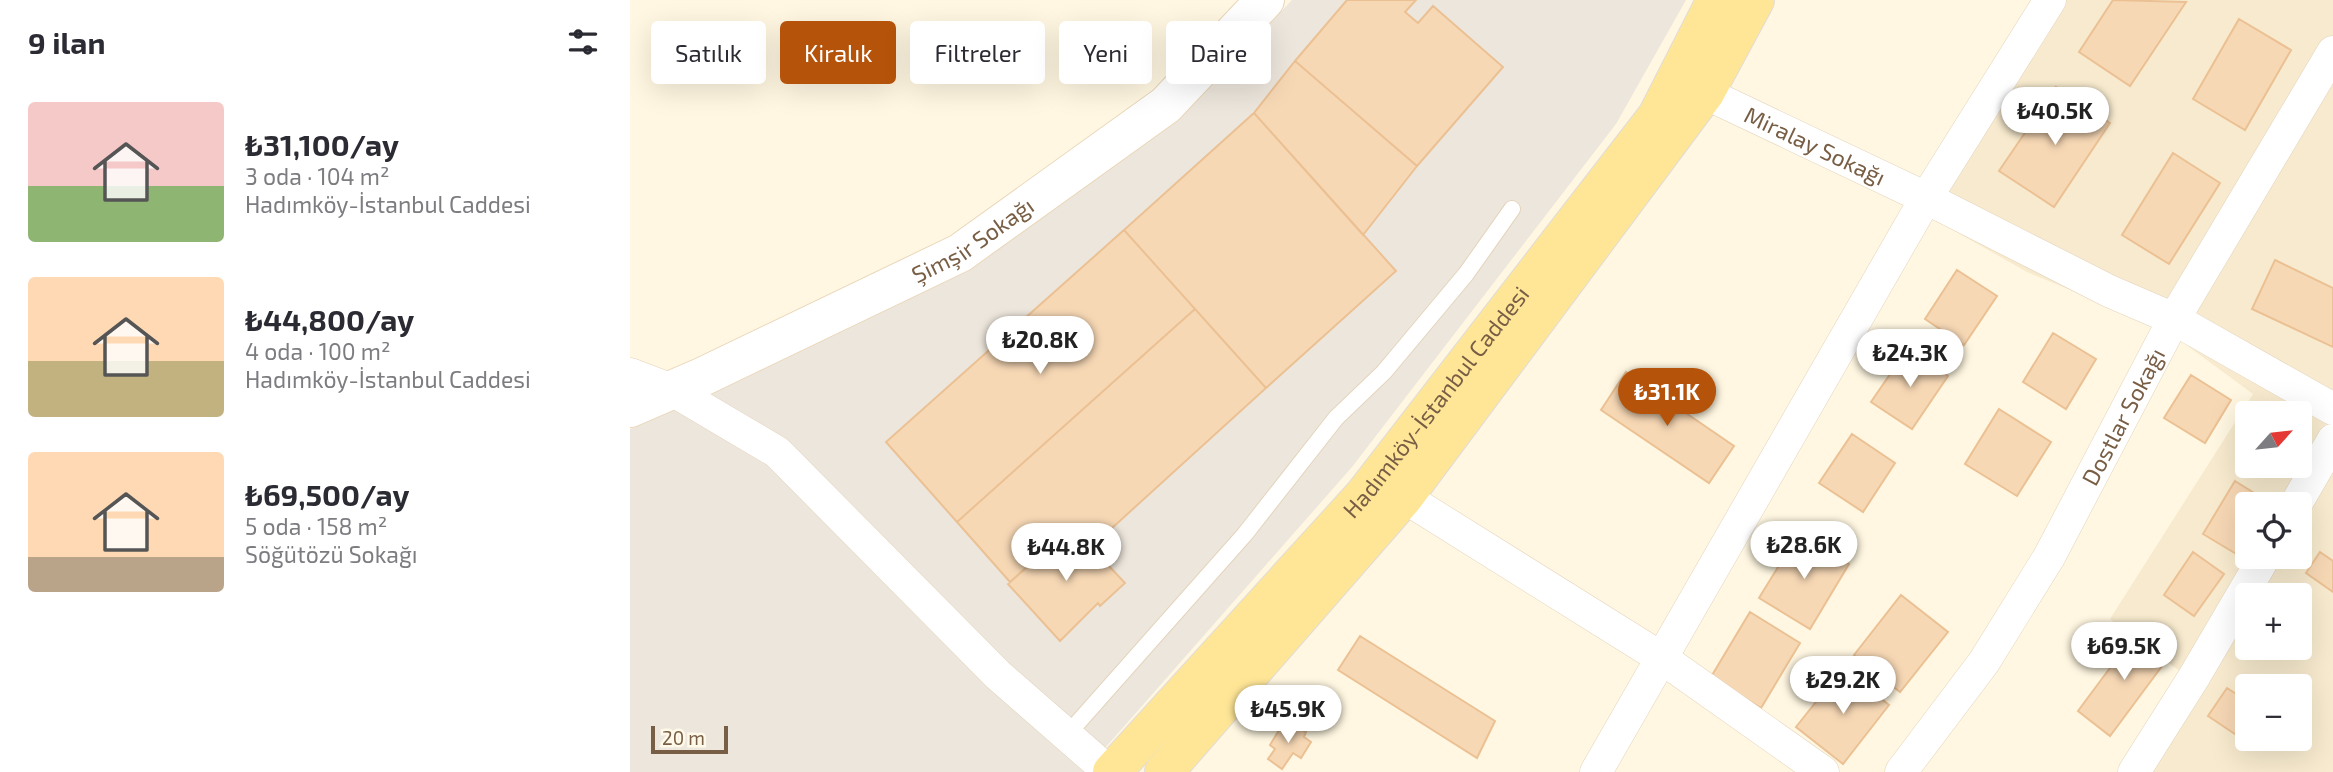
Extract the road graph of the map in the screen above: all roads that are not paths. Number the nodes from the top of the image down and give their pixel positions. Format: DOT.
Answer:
graph roads {
  1 [pos="1265,0"];
  2 [pos="1716,0"];
  3 [pos="1755,0"];
  4 [pos="2050,0"];
  5 [pos="2333,52"];
  6 [pos="1705,93"];
  7 [pos="1926,198"];
  8 [pos="1512,209"];
  9 [pos="2174,319"];
  10 [pos="630,374"];
  11 [pos="672,390"];
  12 [pos="630,408"];
  13 [pos="2333,409"];
  14 [pos="2333,440"];
  15 [pos="2303,492"];
  16 [pos="1404,497"];
  17 [pos="2257,569"];
  18 [pos="1663,659"];
  19 [pos="1066,736"];
  20 [pos="1110,772"];
  21 [pos="1164,772"];
  22 [pos="1596,772"];
  23 [pos="1822,772"];
  24 [pos="1901,772"];
  25 [pos="2134,772"];
  1 -- 11 [label="street, Şimşir Sokağı"];
  2 -- 20 [label="main road, Hadımköy-İstanbul Caddesi"];
  3 -- 6 [label="main road, Hadımköy-İstanbul Caddesi"];
  4 -- 7 [label="street"];
  5 -- 9 [label="street, Dostlar Sokağı"];
  6 -- 7 [label="street, Miralay Sokağı"];
  6 -- 16 [label="main road, Hadımköy-İstanbul Caddesi"];
  7 -- 9 [label="street, Miralay Sokağı"];
  7 -- 18 [label="street"];
  8 -- 19 [label="lane"];
  9 -- 13 [label="street, Miralay Sokağı"];
  9 -- 24 [label="street, Dostlar Sokağı"];
  10 -- 11 [label="street"];
  11 -- 12 [label="street, Şimşir Sokağı"];
  11 -- 19 [label="street"];
  14 -- 15 [label="street"];
  16 -- 18 [label="street"];
  16 -- 21 [label="main road, Hadımköy-İstanbul Caddesi"];
  17 -- 25 [label="street"];
  18 -- 22 [label="street"];
  18 -- 23 [label="street"];
  19 -- 20 [label="street"];
}
